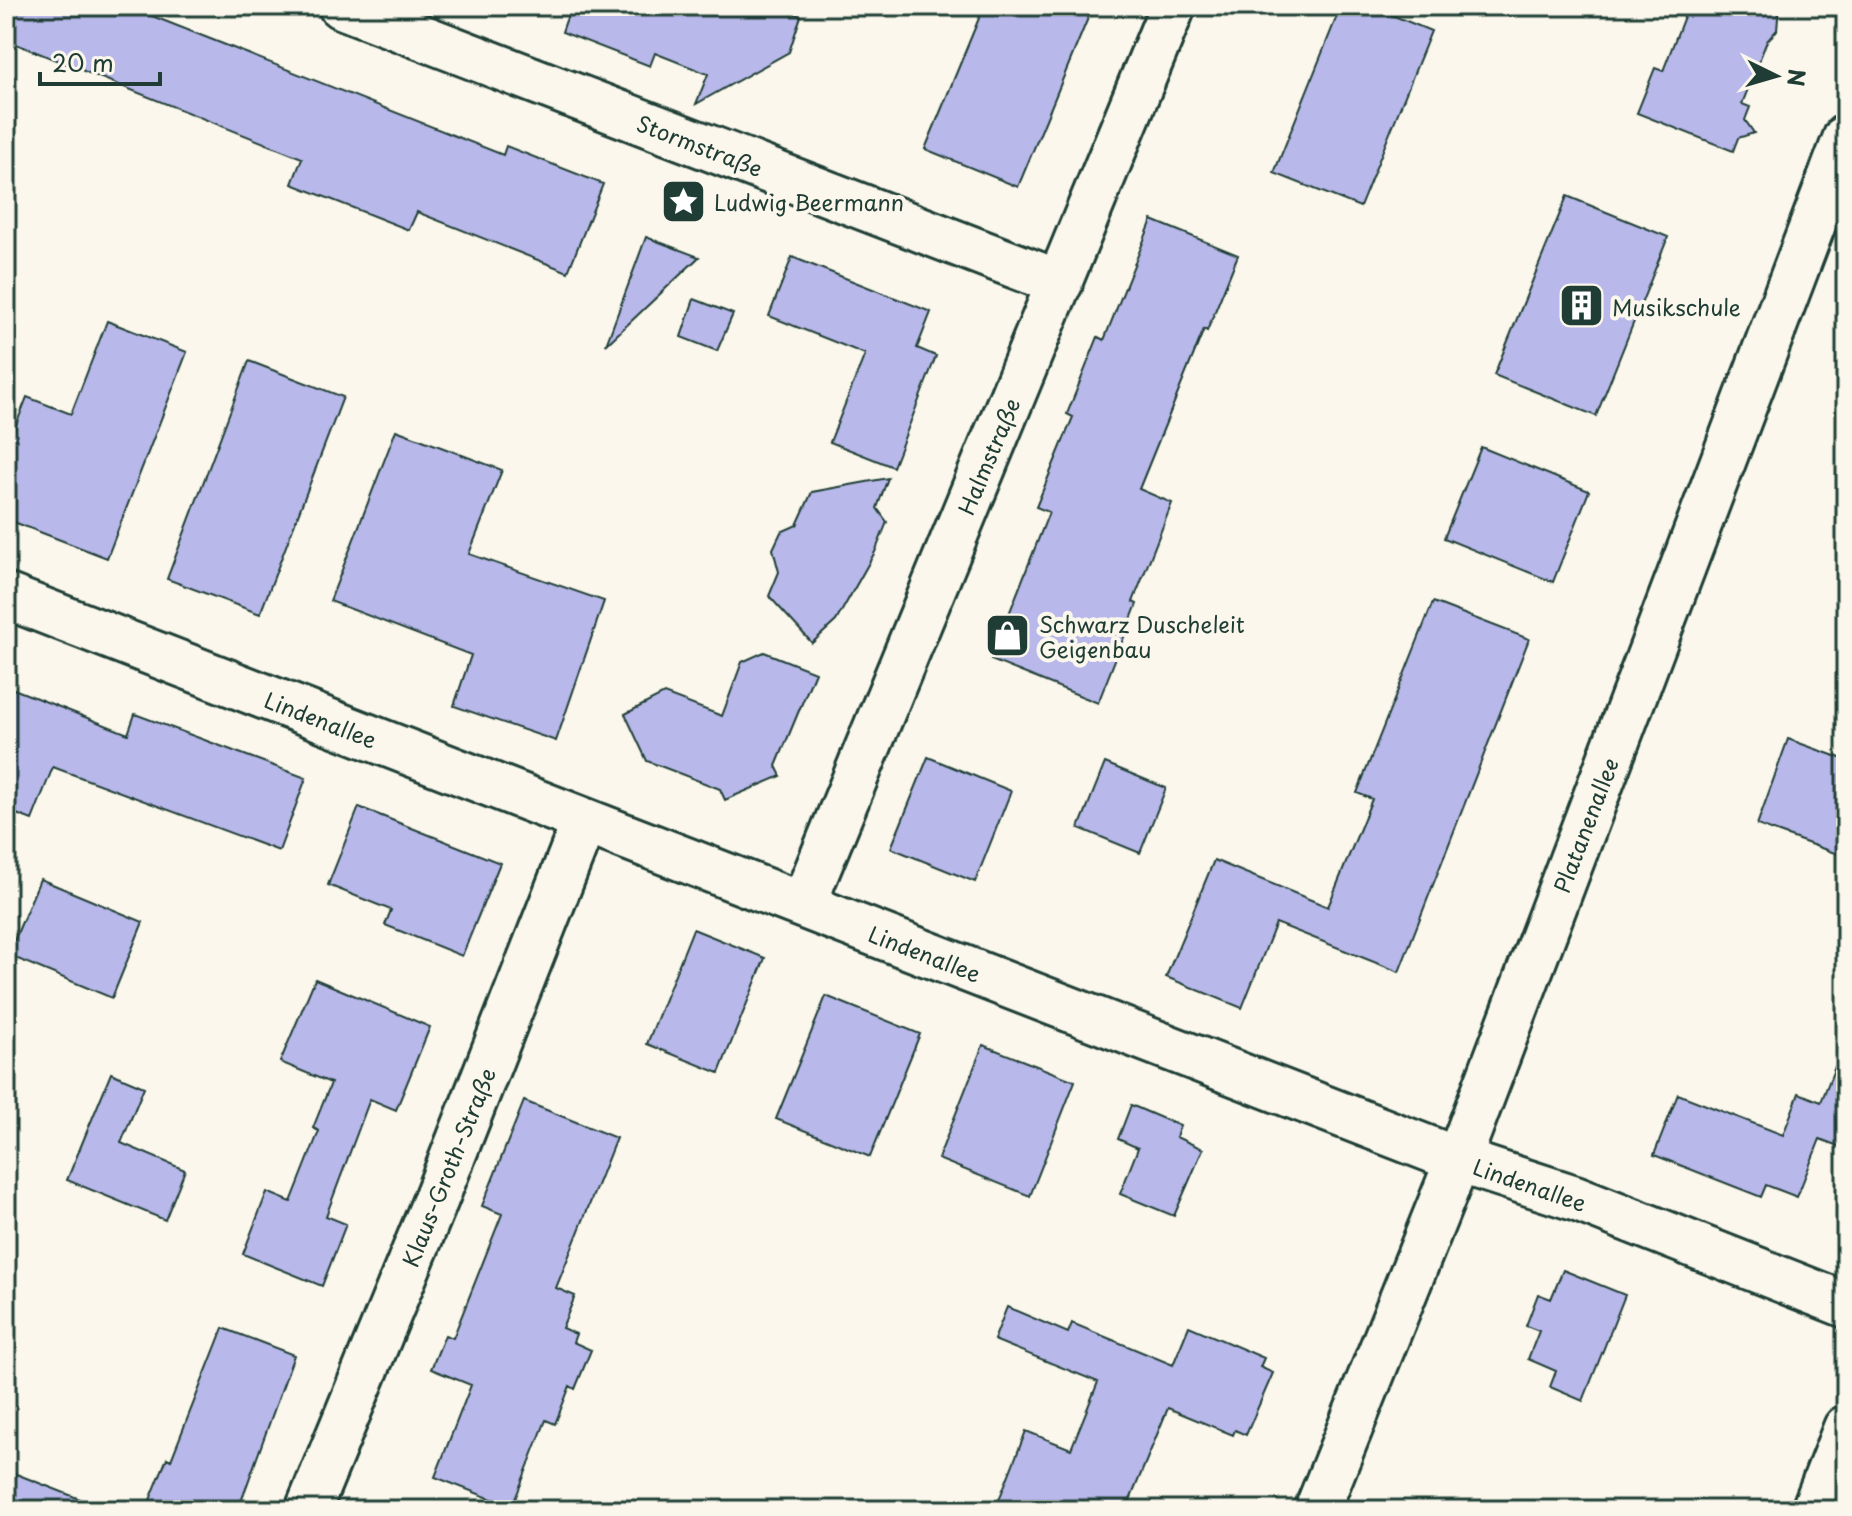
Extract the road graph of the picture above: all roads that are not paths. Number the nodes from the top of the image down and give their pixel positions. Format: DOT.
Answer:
graph roads {
  1 [pos="341,6"];
  2 [pos="1173,6"];
  3 [pos="1846,137"];
  4 [pos="1060,283"];
  5 [pos="6,596"];
  6 [pos="584,822"];
  7 [pos="803,905"];
  8 [pos="1458,1160"];
  9 [pos="1846,1305"];
  10 [pos="1846,1428"];
  11 [pos="308,1510"];
  12 [pos="1317,1510"];
  13 [pos="1814,1510"];
  1 -- 4 [label="street, Stormstraße"];
  2 -- 4 [label="street, Halmstraße"];
  3 -- 8 [label="street, Platanenallee"];
  4 -- 7 [label="street, Halmstraße"];
  5 -- 6 [label="street, Lindenallee"];
  6 -- 7 [label="street, Lindenallee"];
  6 -- 11 [label="street, Klaus-Groth-Straße"];
  7 -- 8 [label="street, Lindenallee"];
  8 -- 9 [label="street, Lindenallee"];
  8 -- 12 [label="street, Platanenallee"];
  10 -- 13 [label="street"];
}
